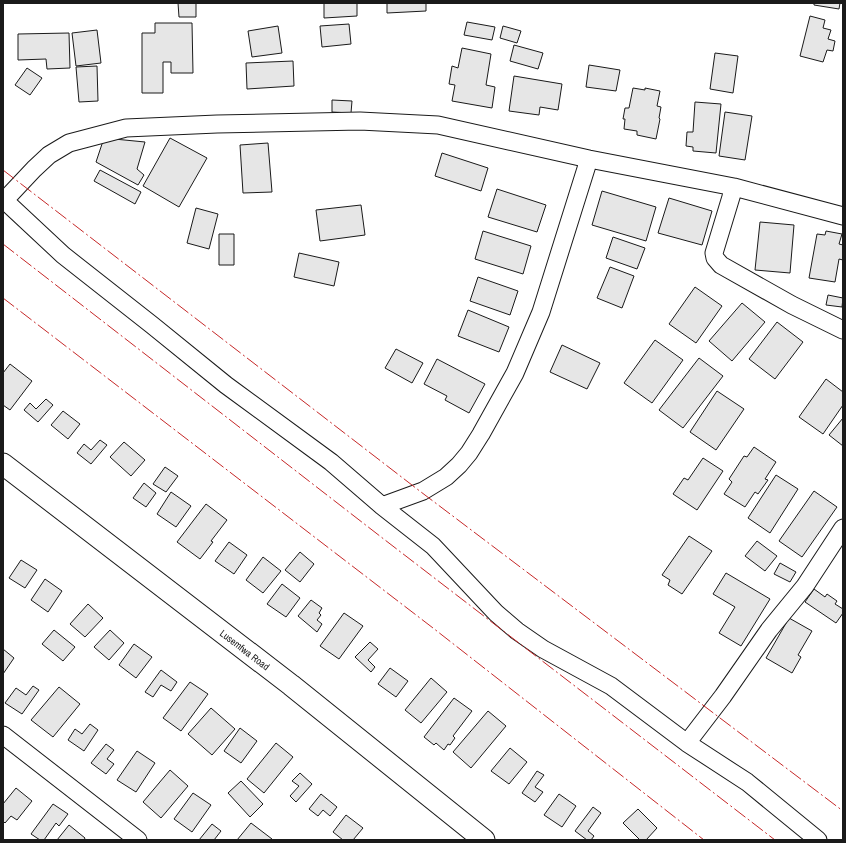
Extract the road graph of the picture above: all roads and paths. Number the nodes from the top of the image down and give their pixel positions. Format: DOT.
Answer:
graph roads {
  1 [pos="589,159"];
  2 [pos="734,187"];
  3 [pos="4,201"];
  4 [pos="843,216"];
  5 [pos="843,330"];
  6 [pos="3,464"];
  7 [pos="382,506"];
  8 [pos="843,528"];
  9 [pos="3,735"];
  10 [pos="687,743"];
  11 [pos="481,839"];
  12 [pos="137,840"];
  13 [pos="818,840"];
  1 -- 2 [label="street"];
  1 -- 3 [label="street"];
  1 -- 7 [label="street"];
  2 -- 4 [label="street"];
  2 -- 5 [label="street"];
  3 -- 7 [label="street"];
  6 -- 11 [label="street, Lusemfwa Road"];
  7 -- 10 [label="street"];
  8 -- 10 [label="street"];
  9 -- 12 [label="street"];
  10 -- 13 [label="street"];
}
